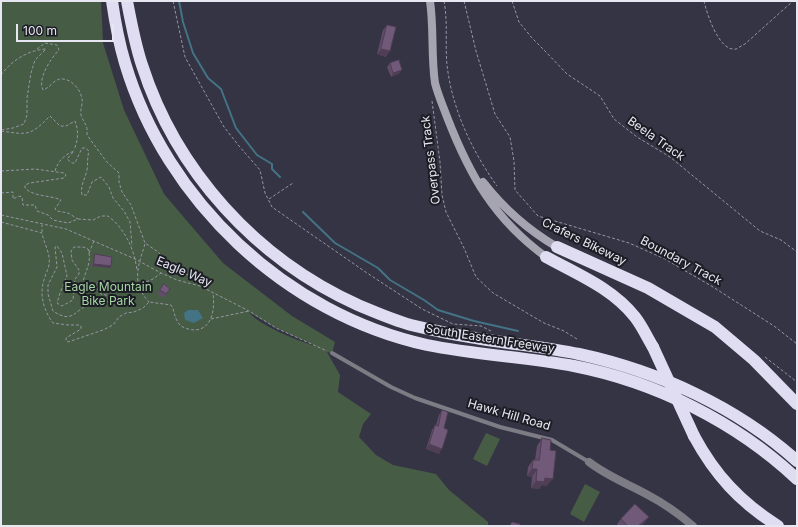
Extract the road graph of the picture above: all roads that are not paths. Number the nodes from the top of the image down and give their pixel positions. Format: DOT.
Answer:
graph roads {
  1 [pos="112,1"];
  2 [pos="127,1"];
  3 [pos="430,1"];
  4 [pos="434,1"];
  5 [pos="557,247"];
  6 [pos="546,257"];
  7 [pos="332,353"];
  8 [pos="797,404"];
  9 [pos="797,461"];
  10 [pos="589,462"];
  11 [pos="797,479"];
  12 [pos="693,526"];
  13 [pos="778,526"];
  1 -- 11 [label="highway, South Eastern Freeway"];
  2 -- 9 [label="highway, South Eastern Freeway"];
  3 -- 6 [label="main road"];
  4 -- 5 [label="main road"];
  5 -- 8 [label="highway"];
  6 -- 13 [label="highway, bridge"];
  7 -- 10 [label="lane, Hawk Hill Road"];
  10 -- 12 [label="street, Hawk Hill Road"];
}
